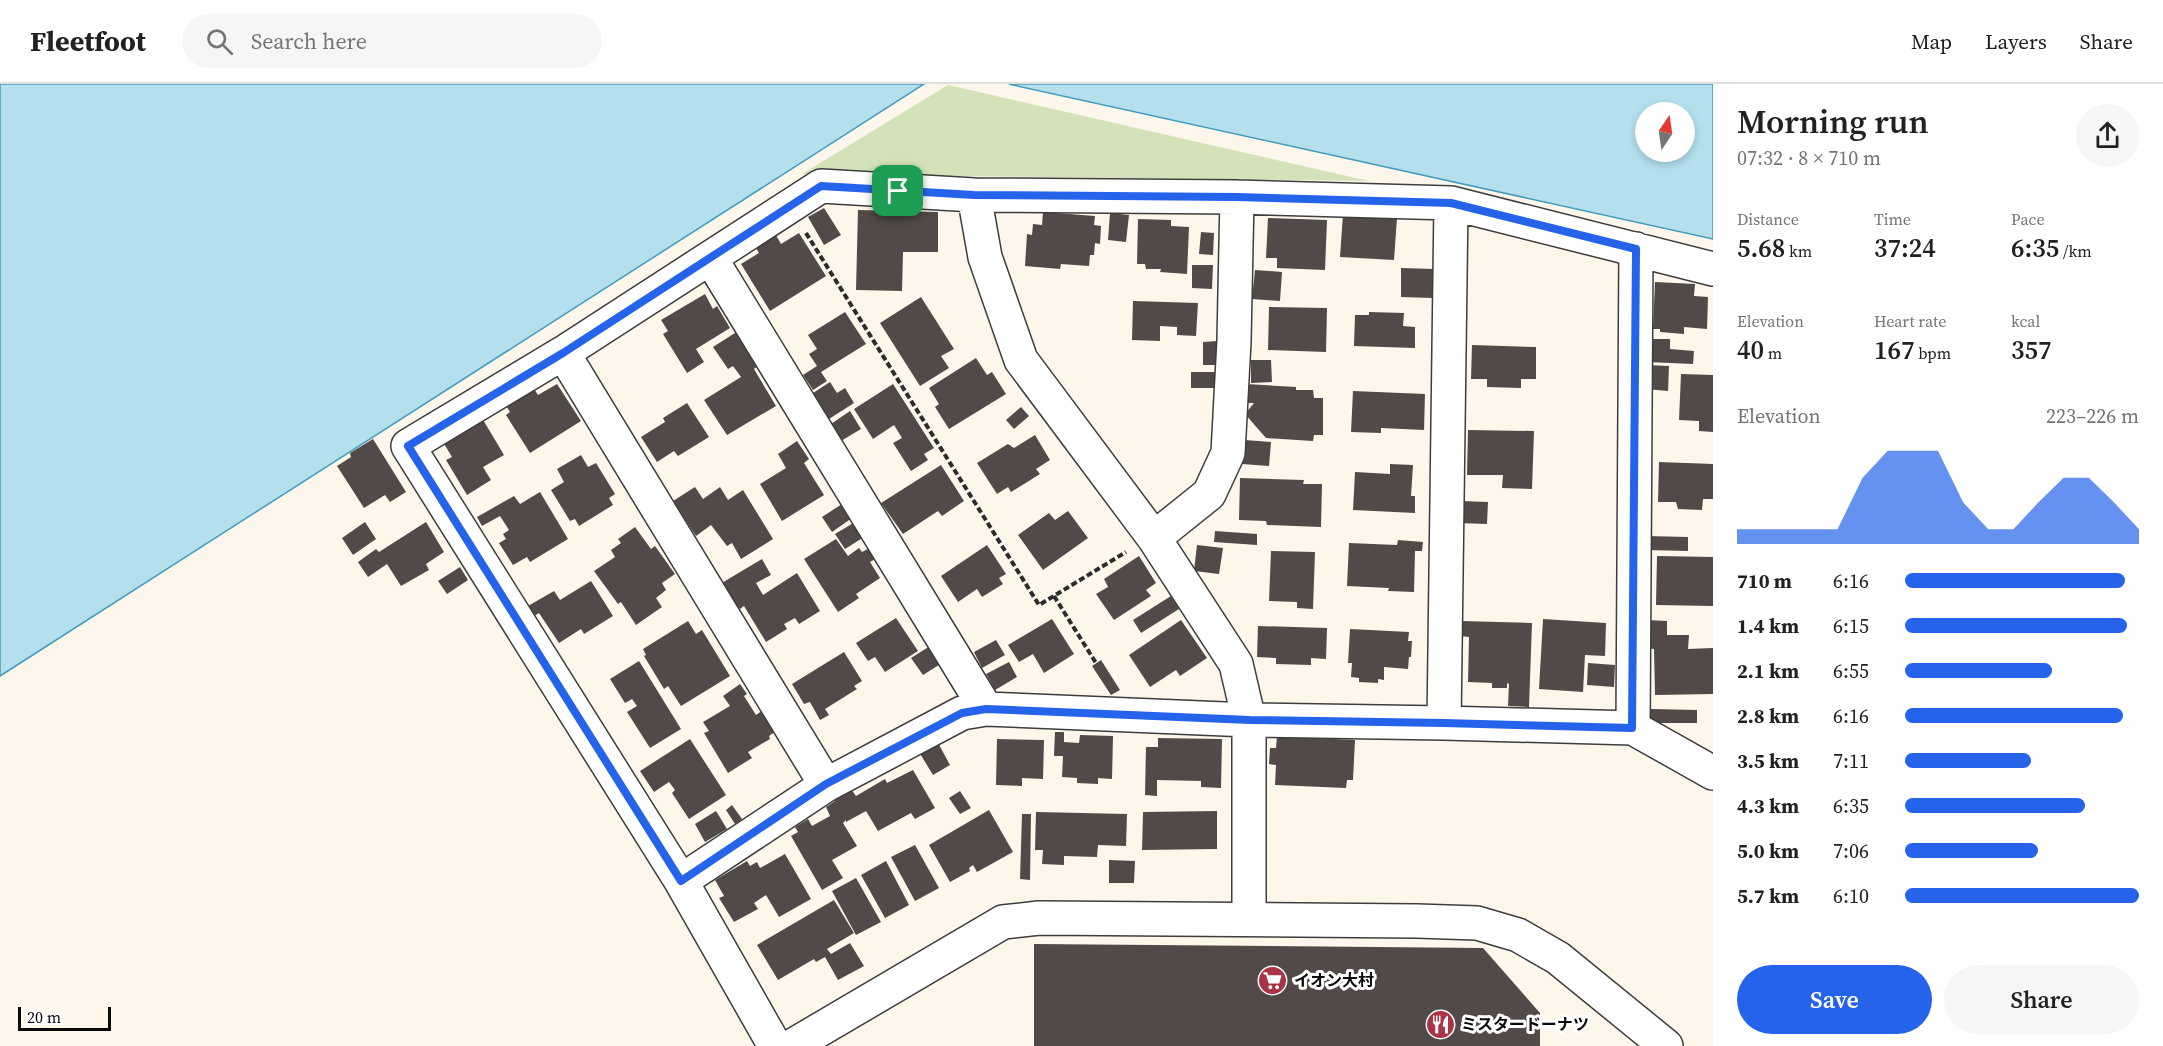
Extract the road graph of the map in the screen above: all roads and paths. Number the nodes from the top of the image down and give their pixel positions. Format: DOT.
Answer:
graph roads {
  1 [pos="974,195"];
  2 [pos="1237,197"];
  3 [pos="1451,203"];
  4 [pos="789,207"];
  5 [pos="1636,249"];
  6 [pos="711,259"];
  7 [pos="1713,269"];
  8 [pos="563,353"];
  9 [pos="1153,537"];
  10 [pos="1053,596"];
  11 [pos="1096,663"];
  12 [pos="986,709"];
  13 [pos="1250,720"];
  14 [pos="1444,723"];
  15 [pos="1632,728"];
  16 [pos="1713,773"];
  17 [pos="826,784"];
  18 [pos="681,881"];
  19 [pos="1249,919"];
  20 [pos="775,1046"];
  21 [pos="792,1046"];
  22 [pos="1666,1046"];
  1 -- 2 [label="street"];
  1 -- 4 [label="street"];
  1 -- 9 [label="street"];
  2 -- 3 [label="street"];
  2 -- 9 [label="street"];
  3 -- 5 [label="street"];
  3 -- 14 [label="street"];
  4 -- 6 [label="street"];
  4 -- 10 [label="path"];
  5 -- 7 [label="street"];
  5 -- 15 [label="street"];
  6 -- 8 [label="street"];
  6 -- 12 [label="street"];
  8 -- 17 [label="street"];
  8 -- 18 [label="street"];
  9 -- 10 [label="path"];
  9 -- 13 [label="street"];
  10 -- 11 [label="path"];
  12 -- 13 [label="street"];
  12 -- 17 [label="street"];
  13 -- 14 [label="street"];
  13 -- 19 [label="street"];
  14 -- 15 [label="street"];
  15 -- 16 [label="street"];
  17 -- 18 [label="street"];
  18 -- 20 [label="street"];
  19 -- 21 [label="street"];
  19 -- 22 [label="street"];
}
